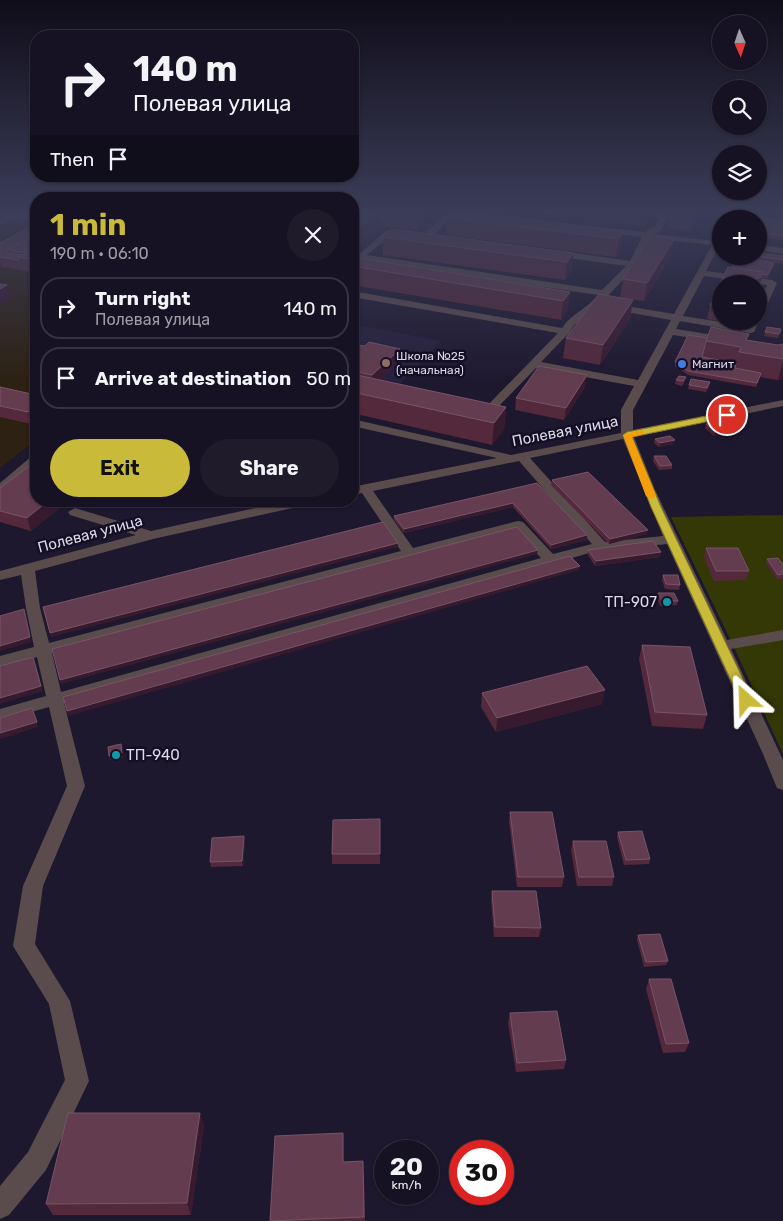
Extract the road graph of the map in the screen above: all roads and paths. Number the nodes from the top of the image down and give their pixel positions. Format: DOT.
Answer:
graph roads {
  1 [pos="441,269"];
  2 [pos="628,269"];
  3 [pos="703,269"];
  4 [pos="701,273"];
  5 [pos="783,281"];
  6 [pos="772,283"];
  7 [pos="604,293"];
  8 [pos="767,294"];
  9 [pos="359,295"];
  10 [pos="596,304"];
  11 [pos="675,318"];
  12 [pos="712,324"];
  13 [pos="565,331"];
  14 [pos="668,331"];
  15 [pos="733,341"];
  16 [pos="534,364"];
  17 [pos="640,384"];
  18 [pos="783,403"];
  19 [pos="493,406"];
  20 [pos="359,423"];
  21 [pos="627,435"];
  22 [pos="517,457"];
  23 [pos="30,464"];
  24 [pos="0,490"];
  25 [pos="359,490"];
  26 [pos="279,507"];
  27 [pos="75,512"];
  28 [pos="151,535"];
  29 [pos="670,539"];
  30 [pos="602,547"];
  31 [pos="409,553"];
  32 [pos="550,560"];
  33 [pos="27,568"];
  34 [pos="0,576"];
  35 [pos="783,635"];
  36 [pos="721,646"];
  37 [pos="43,648"];
  38 [pos="0,660"];
  39 [pos="55,698"];
  40 [pos="0,715"];
  41 [pos="783,783"];
  42 [pos="0,1206"];
  1 -- 7 [label="street"];
  2 -- 7 [label="street"];
  3 -- 4 [label="street"];
  4 -- 6 [label="street"];
  4 -- 11 [label="street"];
  5 -- 6 [label="street"];
  6 -- 8 [label="street"];
  7 -- 10 [label="street"];
  9 -- 13 [label="street"];
  10 -- 11 [label="street"];
  10 -- 13 [label="street"];
  11 -- 12 [label="street"];
  11 -- 14 [label="street"];
  13 -- 16 [label="street"];
  14 -- 15 [label="street"];
  14 -- 17 [label="street"];
  16 -- 17 [label="street"];
  16 -- 19 [label="street"];
  17 -- 21 [label="street"];
  18 -- 21 [label="street, Полевая улица"];
  20 -- 22 [label="street"];
  21 -- 22 [label="street, Полевая улица"];
  21 -- 29 [label="street"];
  22 -- 25 [label="street, Полевая улица"];
  22 -- 30 [label="street"];
  23 -- 24 [label="street"];
  25 -- 31 [label="street"];
  26 -- 28 [label="street, Полевая улица"];
  27 -- 28 [label="street"];
  28 -- 33 [label="street, Полевая улица"];
  29 -- 30 [label="street"];
  29 -- 36 [label="street"];
  30 -- 32 [label="street"];
  31 -- 32 [label="street"];
  31 -- 37 [label="street"];
  32 -- 39 [label="street"];
  33 -- 34 [label="street, Полевая улица"];
  33 -- 37 [label="street"];
  35 -- 36 [label="street"];
  36 -- 41 [label="street"];
  37 -- 38 [label="street"];
  37 -- 39 [label="street"];
  39 -- 40 [label="street"];
  39 -- 42 [label="street"];
}
